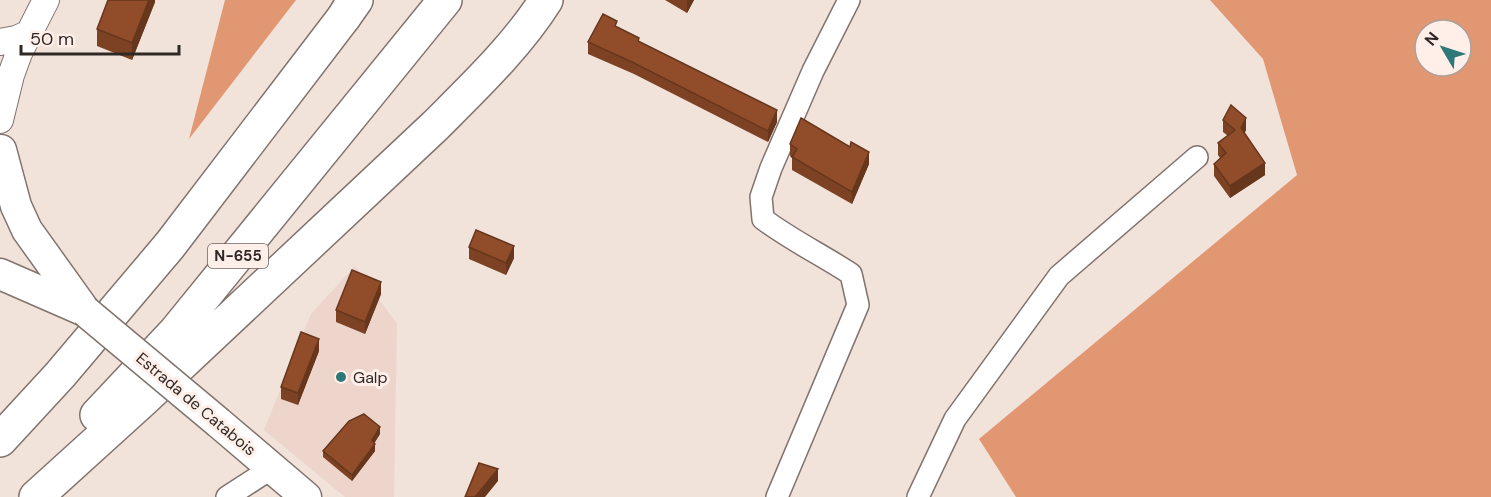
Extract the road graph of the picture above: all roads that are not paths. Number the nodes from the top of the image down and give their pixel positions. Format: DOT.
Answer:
graph roads {
  1 [pos="46,0"];
  2 [pos="445,0"];
  3 [pos="546,0"];
  4 [pos="849,0"];
  5 [pos="351,6"];
  6 [pos="30,33"];
  7 [pos="0,42"];
  8 [pos="0,120"];
  9 [pos="0,137"];
  10 [pos="0,151"];
  11 [pos="1197,157"];
  12 [pos="0,274"];
  13 [pos="86,311"];
  14 [pos="0,440"];
  15 [pos="272,468"];
  16 [pos="13,497"];
  17 [pos="36,497"];
  18 [pos="227,497"];
  19 [pos="306,497"];
  20 [pos="777,497"];
  21 [pos="918,497"];
  1 -- 6 [label="street"];
  2 -- 16 [label="highway, N-655"];
  3 -- 17 [label="highway"];
  4 -- 20 [label="street"];
  5 -- 14 [label="highway"];
  6 -- 7 [label="street"];
  6 -- 8 [label="street"];
  9 -- 10 [label="main road"];
  10 -- 13 [label="main road"];
  11 -- 21 [label="street"];
  12 -- 13 [label="main road"];
  13 -- 15 [label="main road, Estrada de Catabois, bridge"];
  15 -- 18 [label="street"];
  15 -- 19 [label="main road, Estrada de Catabois"];
}
